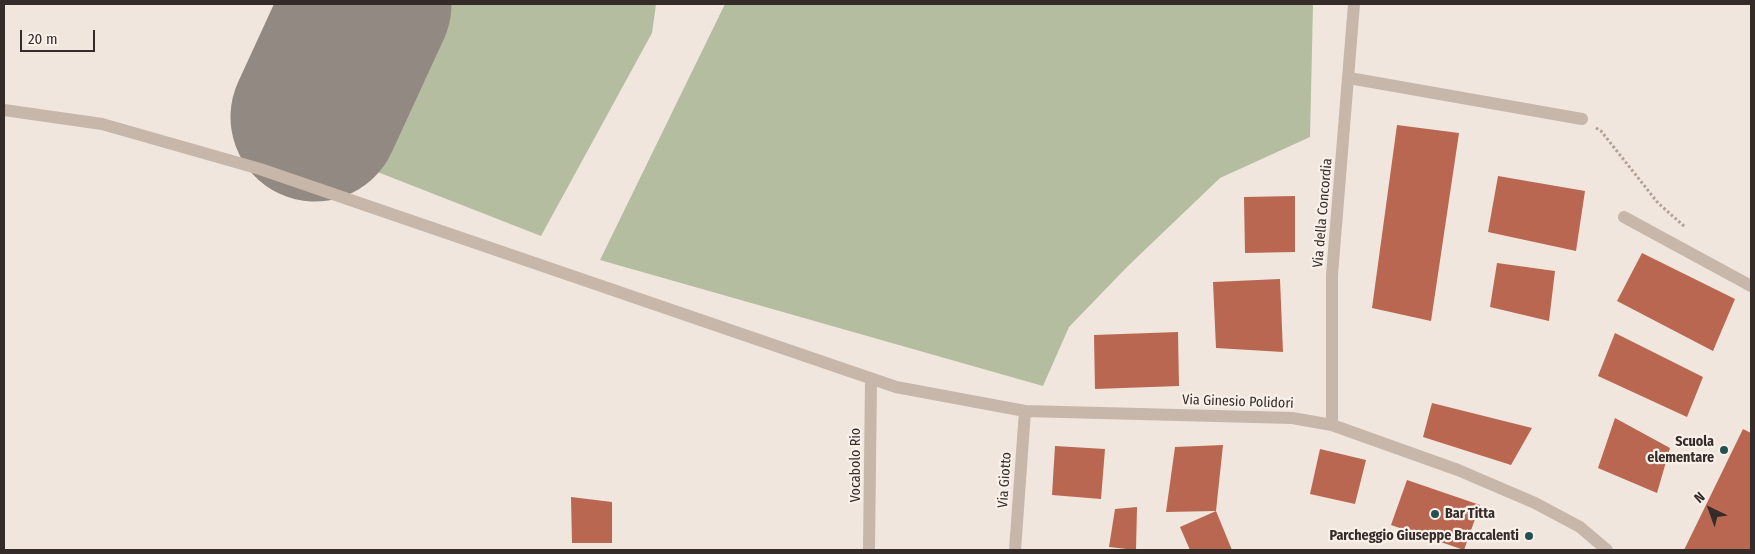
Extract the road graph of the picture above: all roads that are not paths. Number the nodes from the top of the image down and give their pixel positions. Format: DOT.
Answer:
graph roads {
  1 [pos="1354,4"];
  2 [pos="1349,78"];
  3 [pos="4,110"];
  4 [pos="1582,119"];
  5 [pos="1624,217"];
  6 [pos="1751,286"];
  7 [pos="871,380"];
  8 [pos="1025,411"];
  9 [pos="1332,426"];
  10 [pos="869,550"];
  11 [pos="1015,550"];
  12 [pos="1607,550"];
  1 -- 2 [label="street, Via della Concordia"];
  2 -- 4 [label="street"];
  2 -- 9 [label="street, Via della Concordia"];
  3 -- 7 [label="street, Via Ginesio Polidori"];
  5 -- 6 [label="street"];
  7 -- 8 [label="street, Via Ginesio Polidori"];
  7 -- 10 [label="street, Vocabolo Rio"];
  8 -- 9 [label="street, Via Ginesio Polidori"];
  8 -- 11 [label="street, Via Giotto"];
  9 -- 12 [label="street, Via Ginesio Polidori"];
}
